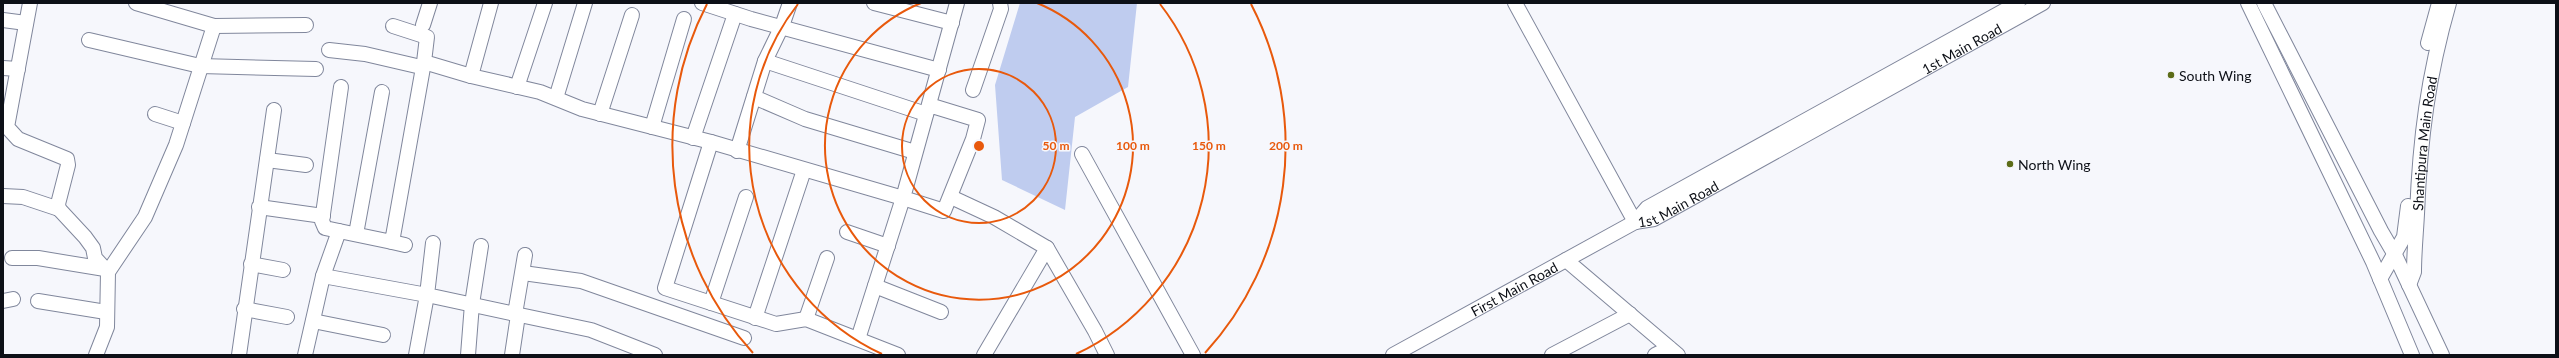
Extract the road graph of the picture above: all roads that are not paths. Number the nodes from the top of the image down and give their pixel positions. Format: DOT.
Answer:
graph roads {
  1 [pos="30,3"];
  2 [pos="136,3"];
  3 [pos="429,3"];
  4 [pos="491,3"];
  5 [pos="545,3"];
  6 [pos="585,3"];
  7 [pos="702,3"];
  8 [pos="790,3"];
  9 [pos="874,3"];
  10 [pos="957,3"];
  11 [pos="1000,3"];
  12 [pos="1515,3"];
  13 [pos="2018,3"];
  14 [pos="2043,3"];
  15 [pos="2248,3"];
  16 [pos="2264,3"];
  17 [pos="2439,3"];
  18 [pos="2449,3"];
  19 [pos="735,14"];
  20 [pos="632,15"];
  21 [pos="684,19"];
  22 [pos="3,20"];
  23 [pos="26,23"];
  24 [pos="952,23"];
  25 [pos="306,25"];
  26 [pos="423,25"];
  27 [pos="214,26"];
  28 [pos="393,26"];
  29 [pos="782,26"];
  30 [pos="89,40"];
  31 [pos="329,50"];
  32 [pos="765,61"];
  33 [pos="423,64"];
  34 [pos="200,66"];
  35 [pos="3,68"];
  36 [pos="18,68"];
  37 [pos="316,70"];
  38 [pos="938,70"];
  39 [pos="471,76"];
  40 [pos="341,87"];
  41 [pos="517,87"];
  42 [pos="972,90"];
  43 [pos="382,92"];
  44 [pos="754,96"];
  45 [pos="556,98"];
  46 [pos="274,110"];
  47 [pos="927,110"];
  48 [pos="155,114"];
  49 [pos="600,114"];
  50 [pos="182,123"];
  51 [pos="652,127"];
  52 [pos="693,138"];
  53 [pos="711,142"];
  54 [pos="737,151"];
  55 [pos="915,152"];
  56 [pos="1082,154"];
  57 [pos="267,160"];
  58 [pos="306,165"];
  59 [pos="804,170"];
  60 [pos="3,196"];
  61 [pos="746,197"];
  62 [pos="951,197"];
  63 [pos="903,198"];
  64 [pos="259,207"];
  65 [pos="59,209"];
  66 [pos="323,216"];
  67 [pos="1635,222"];
  68 [pos="339,231"];
  69 [pos="847,232"];
  70 [pos="356,234"];
  71 [pos="433,243"];
  72 [pos="480,246"];
  73 [pos="888,246"];
  74 [pos="1046,248"];
  75 [pos="2395,254"];
  76 [pos="525,255"];
  77 [pos="12,258"];
  78 [pos="827,258"];
  79 [pos="1566,260"];
  80 [pos="251,264"];
  81 [pos="106,270"];
  82 [pos="283,270"];
  83 [pos="523,273"];
  84 [pos="323,276"];
  85 [pos="2380,279"];
  86 [pos="2409,285"];
  87 [pos="875,286"];
  88 [pos="427,295"];
  89 [pos="38,301"];
  90 [pos="711,303"];
  91 [pos="472,304"];
  92 [pos="244,309"];
  93 [pos="106,312"];
  94 [pos="941,312"];
  95 [pos="517,314"];
  96 [pos="1630,314"];
  97 [pos="287,317"];
  98 [pos="755,318"];
  99 [pos="806,319"];
  100 [pos="313,321"];
  101 [pos="383,335"];
  102 [pos="744,338"];
  103 [pos="858,339"];
  104 [pos="1671,353"];
  105 [pos="1396,354"];
  106 [pos="96,355"];
  107 [pos="240,355"];
  108 [pos="305,355"];
  109 [pos="416,355"];
  110 [pos="468,355"];
  111 [pos="512,355"];
  112 [pos="655,355"];
  113 [pos="898,355"];
  114 [pos="984,355"];
  115 [pos="1106,355"];
  116 [pos="1193,355"];
  117 [pos="1552,355"];
  118 [pos="1655,355"];
  119 [pos="2412,355"];
  120 [pos="2442,355"];
  1 -- 23 [label="street"];
  2 -- 27 [label="street"];
  3 -- 26 [label="street"];
  4 -- 39 [label="street"];
  5 -- 41 [label="street"];
  6 -- 45 [label="street"];
  7 -- 19 [label="street"];
  8 -- 29 [label="street"];
  9 -- 24 [label="street"];
  10 -- 24 [label="street"];
  11 -- 42 [label="street"];
  12 -- 67 [label="street"];
  13 -- 67 [label="street, 1st Main Road"];
  14 -- 67 [label="street, 1st Main Road"];
  15 -- 85 [label="street"];
  16 -- 75 [label="street"];
  17 -- 75 [label="street, Shantipura Main Road"];
  18 -- 86 [label="street, Shantipura Main Road"];
  19 -- 29 [label="street"];
  19 -- 52 [label="street"];
  20 -- 49 [label="street"];
  21 -- 51 [label="street"];
  22 -- 23 [label="street"];
  23 -- 36 [label="street"];
  24 -- 38 [label="street"];
  25 -- 27 [label="street"];
  27 -- 34 [label="street"];
  28 -- 33 [label="street"];
  29 -- 32 [label="street"];
  29 -- 38 [label="street"];
  30 -- 34 [label="street"];
  31 -- 33 [label="street"];
  32 -- 44 [label="street"];
  32 -- 47 [label="street"];
  33 -- 39 [label="street"];
  33 -- 70 [label="street"];
  34 -- 37 [label="street"];
  34 -- 50 [label="street"];
  35 -- 36 [label="street"];
  36 -- 65 [label="street"];
  38 -- 47 [label="street"];
  39 -- 41 [label="street"];
  40 -- 66 [label="street"];
  41 -- 45 [label="street"];
  43 -- 70 [label="street"];
  44 -- 54 [label="street"];
  44 -- 55 [label="street"];
  45 -- 49 [label="street"];
  46 -- 57 [label="street"];
  47 -- 55 [label="street"];
  47 -- 62 [label="street"];
  48 -- 50 [label="street"];
  49 -- 51 [label="street"];
  50 -- 81 [label="street"];
  51 -- 52 [label="street"];
  52 -- 53 [label="street"];
  53 -- 54 [label="street"];
  53 -- 90 [label="street"];
  54 -- 59 [label="street"];
  55 -- 63 [label="street"];
  56 -- 116 [label="street"];
  57 -- 58 [label="street"];
  57 -- 64 [label="street"];
  59 -- 63 [label="street"];
  59 -- 98 [label="street"];
  60 -- 65 [label="street"];
  61 -- 90 [label="street"];
  62 -- 63 [label="street"];
  62 -- 74 [label="street"];
  63 -- 73 [label="street"];
  64 -- 66 [label="street"];
  64 -- 80 [label="street"];
  65 -- 81 [label="street"];
  66 -- 68 [label="street"];
  67 -- 79 [label="street, First Main Road"];
  68 -- 70 [label="street"];
  68 -- 84 [label="street"];
  69 -- 73 [label="street"];
  71 -- 88 [label="street"];
  72 -- 91 [label="street"];
  73 -- 87 [label="street"];
  74 -- 114 [label="street"];
  74 -- 115 [label="street"];
  75 -- 85 [label="street, Shantipura Main Road"];
  75 -- 86 [label="street"];
  76 -- 83 [label="street"];
  77 -- 81 [label="street"];
  78 -- 99 [label="street"];
  79 -- 96 [label="street"];
  79 -- 105 [label="street, First Main Road"];
  80 -- 82 [label="street"];
  80 -- 92 [label="street"];
  81 -- 93 [label="street"];
  83 -- 95 [label="street"];
  83 -- 102 [label="street"];
  84 -- 88 [label="street"];
  84 -- 100 [label="street"];
  85 -- 119 [label="street"];
  86 -- 120 [label="street"];
  87 -- 94 [label="street"];
  87 -- 103 [label="street"];
  88 -- 91 [label="street"];
  88 -- 109 [label="street"];
  89 -- 93 [label="street"];
  90 -- 98 [label="street"];
  91 -- 95 [label="street"];
  91 -- 110 [label="street"];
  92 -- 97 [label="street"];
  92 -- 107 [label="street"];
  93 -- 106 [label="street"];
  95 -- 111 [label="street"];
  95 -- 112 [label="street"];
  96 -- 104 [label="street"];
  96 -- 117 [label="street"];
  98 -- 99 [label="street"];
  99 -- 103 [label="street"];
  100 -- 101 [label="street"];
  100 -- 108 [label="street"];
  103 -- 113 [label="street"];
  104 -- 118 [label="street"];
}
